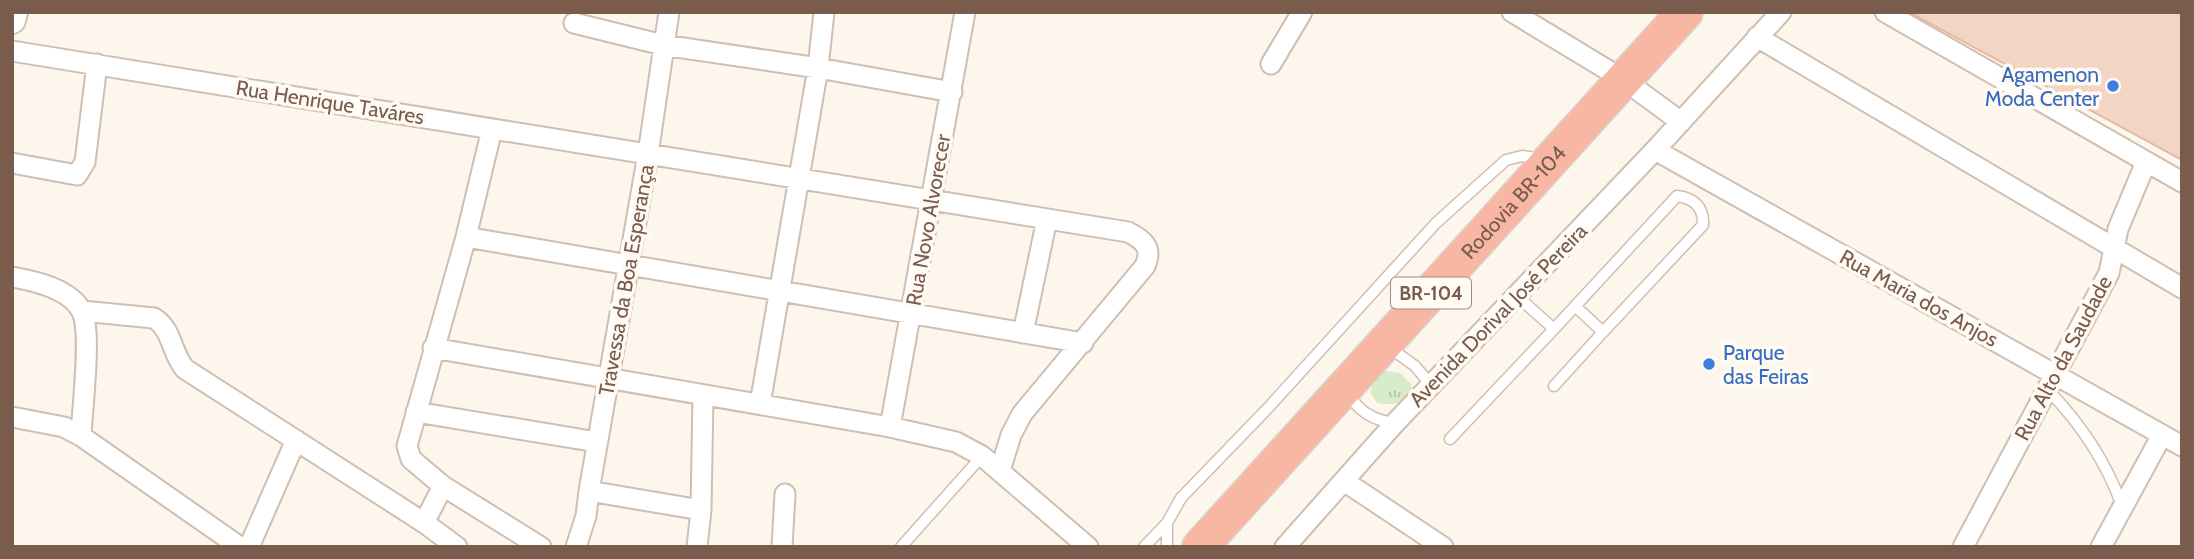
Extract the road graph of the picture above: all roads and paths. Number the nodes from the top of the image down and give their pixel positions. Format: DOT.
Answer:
graph roads {
  1 [pos="14,12"];
  2 [pos="669,12"];
  3 [pos="824,12"];
  4 [pos="965,12"];
  5 [pos="1302,12"];
  6 [pos="1513,12"];
  7 [pos="1685,12"];
  8 [pos="1781,12"];
  9 [pos="1885,12"];
  10 [pos="12,20"];
  11 [pos="574,23"];
  12 [pos="1757,37"];
  13 [pos="663,45"];
  14 [pos="12,51"];
  15 [pos="97,64"];
  16 [pos="1271,64"];
  17 [pos="818,68"];
  18 [pos="1624,80"];
  19 [pos="951,92"];
  20 [pos="1681,122"];
  21 [pos="492,129"];
  22 [pos="1655,150"];
  23 [pos="648,154"];
  24 [pos="1551,160"];
  25 [pos="2146,162"];
  26 [pos="12,163"];
  27 [pos="798,180"];
  28 [pos="2182,182"];
  29 [pos="930,201"];
  30 [pos="1046,219"];
  31 [pos="466,237"];
  32 [pos="2114,249"];
  33 [pos="627,266"];
  34 [pos="12,277"];
  35 [pos="2182,288"];
  36 [pos="778,291"];
  37 [pos="1517,296"];
  38 [pos="1576,306"];
  39 [pos="82,312"];
  40 [pos="911,315"];
  41 [pos="1554,329"];
  42 [pos="1603,332"];
  43 [pos="1023,333"];
  44 [pos="1083,343"];
  45 [pos="1384,344"];
  46 [pos="433,348"];
  47 [pos="608,379"];
  48 [pos="2052,382"];
  49 [pos="1431,384"];
  50 [pos="1554,386"];
  51 [pos="1345,387"];
  52 [pos="703,396"];
  53 [pos="760,404"];
  54 [pos="416,412"];
  55 [pos="12,417"];
  56 [pos="1395,423"];
  57 [pos="890,427"];
  58 [pos="2162,435"];
  59 [pos="81,436"];
  60 [pos="1450,439"];
  61 [pos="296,440"];
  62 [pos="597,442"];
  63 [pos="2182,446"];
  64 [pos="982,456"];
  65 [pos="1000,471"];
  66 [pos="1344,481"];
  67 [pos="443,486"];
  68 [pos="589,491"];
  69 [pos="785,494"];
  70 [pos="2123,508"];
  71 [pos="701,510"];
  72 [pos="1167,523"];
  73 [pos="426,524"];
  74 [pos="240,547"];
  75 [pos="249,547"];
  76 [pos="457,547"];
  77 [pos="541,547"];
  78 [pos="576,547"];
  79 [pos="697,547"];
  80 [pos="782,547"];
  81 [pos="901,547"];
  82 [pos="1088,547"];
  83 [pos="1144,547"];
  84 [pos="1167,547"];
  85 [pos="1200,547"];
  86 [pos="1285,547"];
  87 [pos="1443,547"];
  88 [pos="1963,547"];
  89 [pos="2101,547"];
  1 -- 10 [label="street"];
  2 -- 13 [label="street, Travessa da Boa Esperança"];
  3 -- 17 [label="street"];
  4 -- 19 [label="street, Rua Novo Alvorecer"];
  5 -- 16 [label="street"];
  6 -- 18 [label="street"];
  7 -- 18 [label="highway, Rodovia BR-104 / BR-104"];
  8 -- 12 [label="street, Avenida Dorival José Pereira"];
  9 -- 25 [label="street"];
  11 -- 13 [label="street"];
  12 -- 20 [label="street, Avenida Dorival José Pereira"];
  12 -- 32 [label="street"];
  13 -- 17 [label="street"];
  13 -- 23 [label="street, Travessa da Boa Esperança"];
  14 -- 15 [label="street, Rua Henrique Taváres"];
  15 -- 21 [label="street, Rua Henrique Taváres"];
  15 -- 26 [label="street"];
  17 -- 19 [label="street"];
  17 -- 27 [label="street"];
  18 -- 20 [label="street"];
  18 -- 24 [label="highway, Rodovia BR-104 / BR-104"];
  19 -- 29 [label="street, Rua Novo Alvorecer"];
  20 -- 22 [label="street, Avenida Dorival José Pereira"];
  21 -- 23 [label="street, Rua Henrique Taváres"];
  21 -- 31 [label="street"];
  22 -- 37 [label="street, Avenida Dorival José Pereira"];
  22 -- 48 [label="street, Rua Maria dos Anjos"];
  23 -- 27 [label="street, Rua Henrique Taváres"];
  23 -- 33 [label="street, Travessa da Boa Esperança"];
  24 -- 45 [label="highway, Rodovia BR-104 / BR-104"];
  24 -- 72 [label="lane"];
  25 -- 28 [label="street"];
  25 -- 32 [label="street, Rua Alto da Saudade"];
  27 -- 29 [label="street, Rua Henrique Taváres"];
  27 -- 36 [label="street"];
  29 -- 30 [label="street, Rua Henrique Taváres"];
  29 -- 40 [label="street, Rua Novo Alvorecer"];
  30 -- 43 [label="street"];
  30 -- 44 [label="street, Rua Henrique Taváres"];
  31 -- 33 [label="street"];
  31 -- 46 [label="street"];
  32 -- 35 [label="street"];
  32 -- 48 [label="street, Rua Alto da Saudade"];
  33 -- 36 [label="street"];
  33 -- 47 [label="street, Travessa da Boa Esperança"];
  34 -- 39 [label="street"];
  36 -- 40 [label="street"];
  36 -- 53 [label="street"];
  37 -- 41 [label="lane"];
  37 -- 49 [label="street, Avenida Dorival José Pereira"];
  38 -- 41 [label="lane"];
  38 -- 42 [label="lane"];
  38 -- 42 [label="lane"];
  39 -- 59 [label="street"];
  39 -- 61 [label="street"];
  40 -- 43 [label="street"];
  40 -- 57 [label="street, Rua Novo Alvorecer"];
  41 -- 60 [label="lane"];
  42 -- 50 [label="lane"];
  43 -- 44 [label="street"];
  44 -- 65 [label="street"];
  45 -- 49 [label="lane"];
  45 -- 51 [label="highway, Rodovia BR-104 / BR-104"];
  46 -- 47 [label="street"];
  46 -- 54 [label="street"];
  47 -- 52 [label="street"];
  47 -- 62 [label="street, Travessa da Boa Esperança"];
  48 -- 58 [label="street, Rua Maria dos Anjos"];
  48 -- 70 [label="lane"];
  48 -- 88 [label="street, Rua Alto da Saudade"];
  49 -- 56 [label="street, Avenida Dorival José Pereira"];
  51 -- 56 [label="lane"];
  51 -- 85 [label="highway, Rodovia BR-104 / BR-104"];
  52 -- 53 [label="street"];
  52 -- 71 [label="street"];
  53 -- 57 [label="street"];
  54 -- 62 [label="street"];
  54 -- 67 [label="street"];
  55 -- 59 [label="street"];
  56 -- 66 [label="street, Avenida Dorival José Pereira"];
  57 -- 64 [label="street"];
  58 -- 63 [label="street, Rua Maria dos Anjos"];
  58 -- 70 [label="street"];
  59 -- 74 [label="street"];
  61 -- 73 [label="street"];
  61 -- 75 [label="street"];
  62 -- 68 [label="street, Travessa da Boa Esperança"];
  64 -- 65 [label="street"];
  64 -- 81 [label="lane"];
  65 -- 82 [label="street"];
  66 -- 86 [label="street, Avenida Dorival José Pereira"];
  66 -- 87 [label="street"];
  67 -- 73 [label="street"];
  67 -- 77 [label="street"];
  68 -- 71 [label="street"];
  68 -- 78 [label="street, Travessa da Boa Esperança"];
  69 -- 80 [label="street"];
  70 -- 89 [label="street"];
  71 -- 79 [label="street"];
  72 -- 83 [label="lane"];
  72 -- 84 [label="lane"];
  73 -- 76 [label="street"];
}
